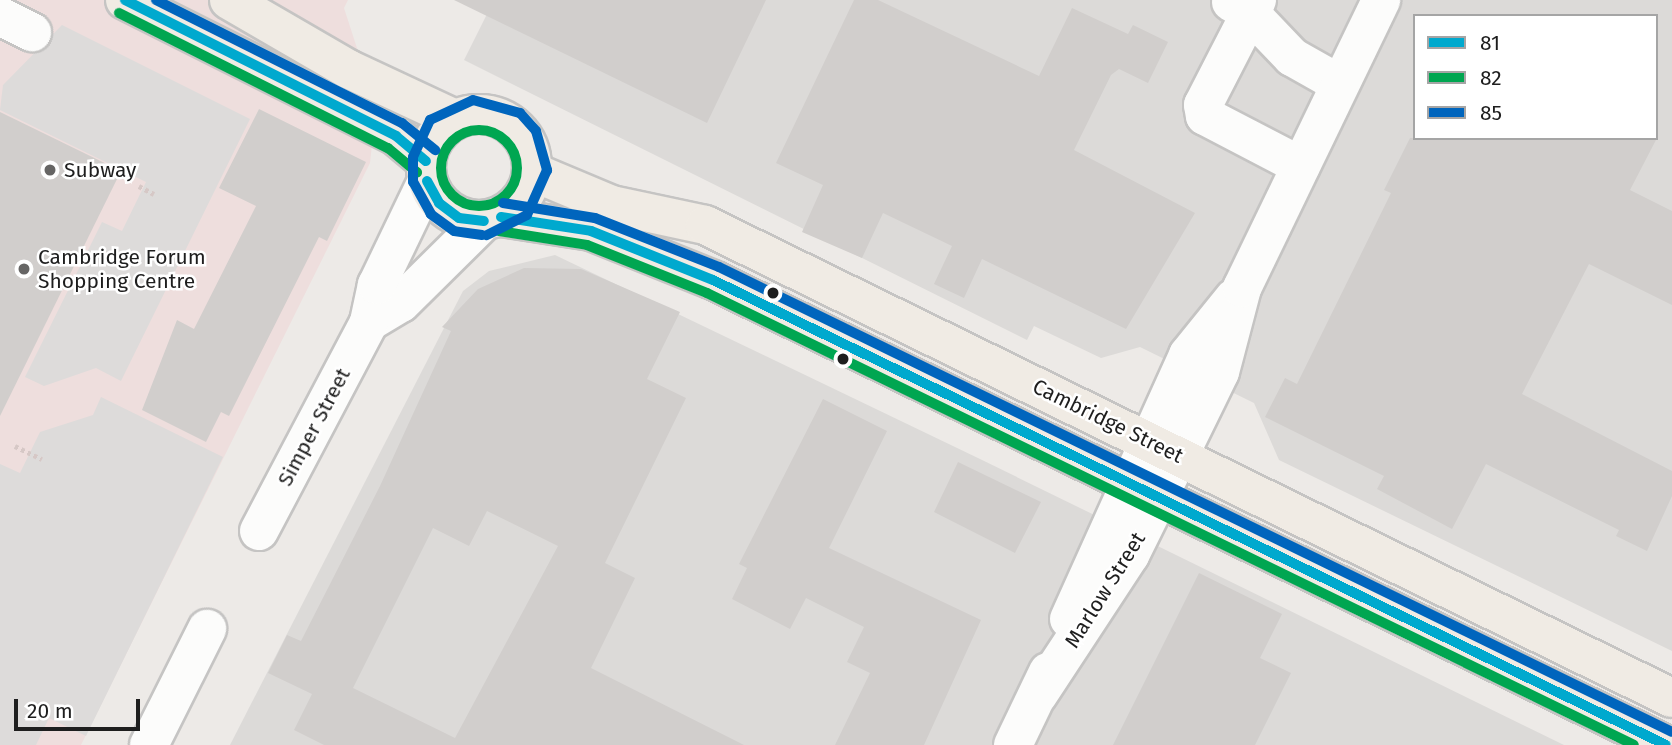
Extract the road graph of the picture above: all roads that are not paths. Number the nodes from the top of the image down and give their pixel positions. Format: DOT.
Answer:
graph roads {
  1 [pos="125,0"];
  2 [pos="229,0"];
  3 [pos="1381,0"];
  4 [pos="1245,4"];
  5 [pos="1340,84"];
  6 [pos="455,119"];
  7 [pos="1301,166"];
  8 [pos="426,171"];
  9 [pos="533,172"];
  10 [pos="493,219"];
  11 [pos="369,322"];
  12 [pos="1163,448"];
  13 [pos="1145,486"];
  14 [pos="260,531"];
  15 [pos="207,629"];
  16 [pos="1672,698"];
  17 [pos="149,745"];
  18 [pos="1013,745"];
  19 [pos="1666,745"];
  1 -- 8 [label="main road"];
  2 -- 6 [label="main road"];
  3 -- 5 [label="street, Marlow Street"];
  4 -- 5 [label="street"];
  4 -- 7 [label="street"];
  5 -- 7 [label="street, Marlow Street"];
  6 -- 8 [label="main road"];
  6 -- 9 [label="main road"];
  7 -- 12 [label="street, Marlow Street"];
  8 -- 10 [label="main road"];
  8 -- 11 [label="street, Simper Street"];
  9 -- 10 [label="main road"];
  9 -- 12 [label="main road, Cambridge Street"];
  10 -- 11 [label="street"];
  10 -- 13 [label="main road, Cambridge Street"];
  11 -- 14 [label="street, Simper Street"];
  12 -- 13 [label="street, Marlow Street"];
  12 -- 16 [label="main road, Cambridge Street"];
  13 -- 18 [label="street, Marlow Street"];
  13 -- 19 [label="main road, Cambridge Street"];
  15 -- 17 [label="street"];
}
